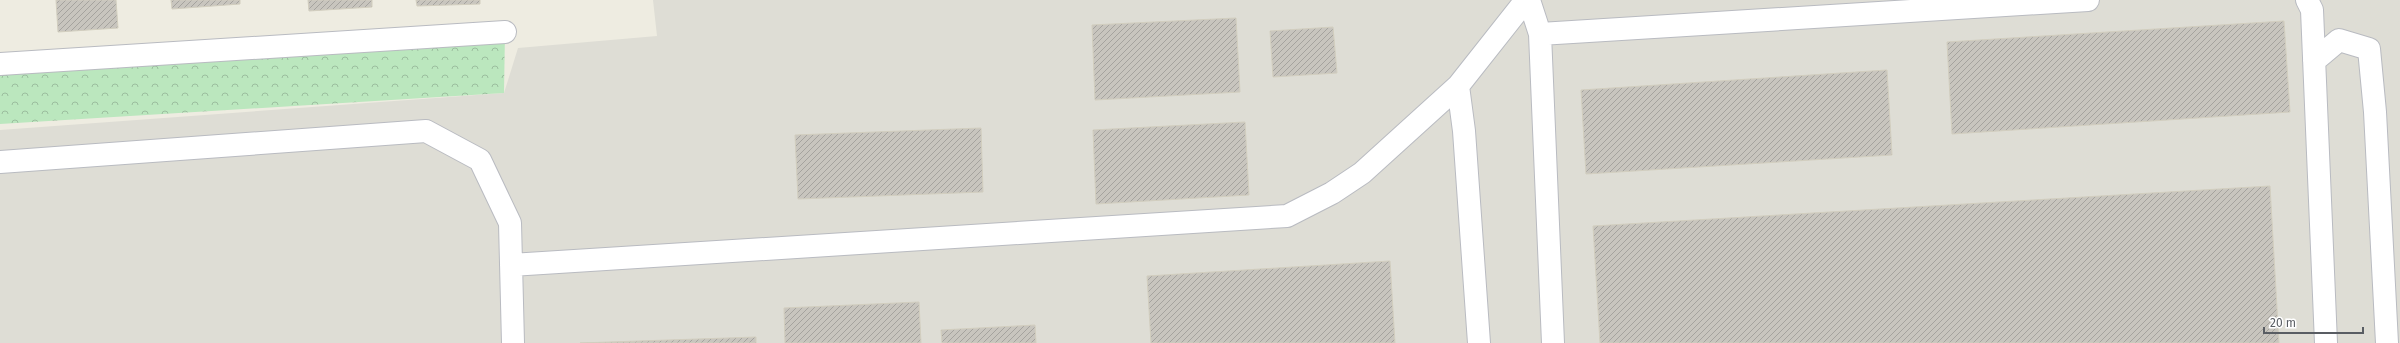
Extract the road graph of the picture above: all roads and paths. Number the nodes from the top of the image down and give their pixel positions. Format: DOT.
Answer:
graph roads {
  1 [pos="1528,0"];
  2 [pos="2088,0"];
  3 [pos="2307,0"];
  4 [pos="505,32"];
  5 [pos="1540,34"];
  6 [pos="2314,61"];
  7 [pos="0,64"];
  8 [pos="1458,86"];
  9 [pos="0,162"];
  10 [pos="511,265"];
  11 [pos="513,343"];
  12 [pos="1479,343"];
  13 [pos="1553,343"];
  14 [pos="2326,343"];
  15 [pos="2387,343"];
  1 -- 5 [label="lane"];
  1 -- 8 [label="lane"];
  2 -- 5 [label="lane"];
  3 -- 6 [label="lane"];
  4 -- 7 [label="lane"];
  5 -- 13 [label="lane"];
  6 -- 14 [label="lane"];
  6 -- 15 [label="lane"];
  8 -- 10 [label="lane"];
  8 -- 12 [label="lane"];
  9 -- 10 [label="lane"];
  10 -- 11 [label="lane"];
}
